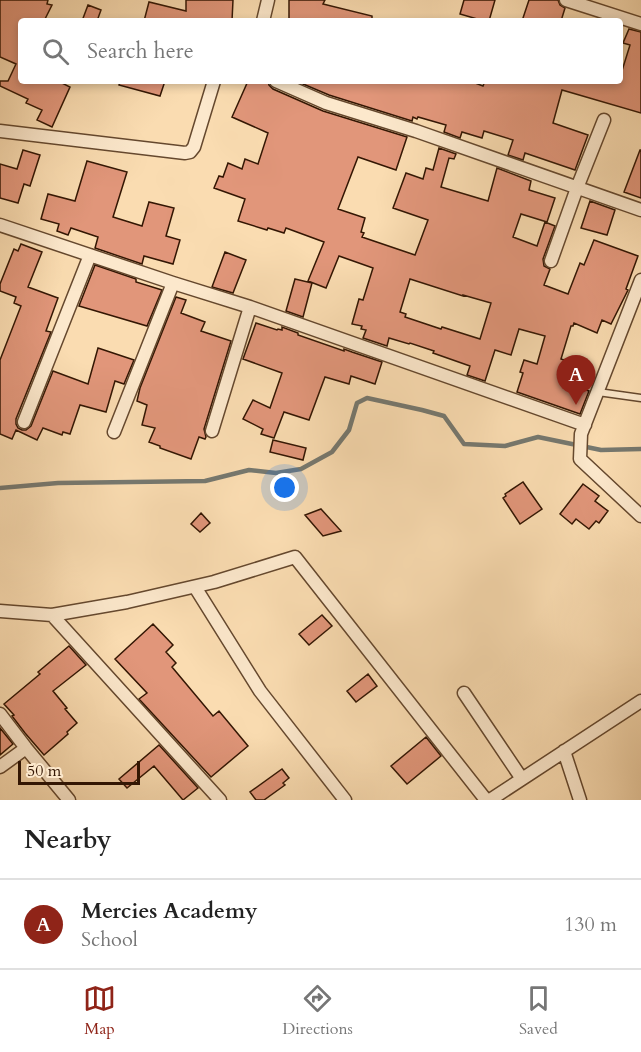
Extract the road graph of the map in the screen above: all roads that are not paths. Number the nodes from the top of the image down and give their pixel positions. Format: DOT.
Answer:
graph roads {
  1 [pos="268,0"];
  2 [pos="566,0"];
  3 [pos="264,18"];
  4 [pos="622,18"];
  5 [pos="623,18"];
  6 [pos="641,24"];
  7 [pos="213,84"];
  8 [pos="283,84"];
  9 [pos="603,120"];
  10 [pos="0,131"];
  11 [pos="577,188"];
  12 [pos="641,210"];
  13 [pos="0,225"];
  14 [pos="90,255"];
  15 [pos="551,261"];
  16 [pos="641,280"];
  17 [pos="173,283"];
  18 [pos="250,307"];
  19 [pos="598,392"];
  20 [pos="641,398"];
  21 [pos="24,422"];
  22 [pos="583,429"];
  23 [pos="212,430"];
  24 [pos="114,432"];
  25 [pos="641,516"];
  26 [pos="195,587"];
  27 [pos="0,611"];
  28 [pos="52,615"];
  29 [pos="464,693"];
  30 [pos="641,701"];
  31 [pos="0,714"];
  32 [pos="26,748"];
  33 [pos="564,751"];
  34 [pos="0,767"];
  35 [pos="522,779"];
  36 [pos="69,800"];
  37 [pos="220,800"];
  38 [pos="345,800"];
  39 [pos="488,800"];
  40 [pos="580,800"];
  1 -- 3 [label="street"];
  2 -- 4 [label="street"];
  5 -- 6 [label="street"];
  7 -- 10 [label="street"];
  8 -- 11 [label="street"];
  9 -- 11 [label="street"];
  11 -- 12 [label="street"];
  11 -- 15 [label="street"];
  13 -- 14 [label="street"];
  14 -- 17 [label="street"];
  14 -- 21 [label="street"];
  16 -- 19 [label="street"];
  17 -- 18 [label="street"];
  17 -- 24 [label="street"];
  18 -- 22 [label="street"];
  18 -- 23 [label="street"];
  19 -- 20 [label="lane"];
  19 -- 22 [label="street"];
  22 -- 25 [label="street"];
  26 -- 28 [label="street"];
  26 -- 38 [label="street"];
  26 -- 39 [label="street"];
  27 -- 28 [label="street"];
  28 -- 37 [label="street"];
  29 -- 35 [label="street"];
  30 -- 33 [label="street"];
  31 -- 32 [label="street"];
  32 -- 34 [label="street"];
  32 -- 36 [label="street"];
  33 -- 35 [label="street"];
  33 -- 40 [label="street"];
  35 -- 39 [label="street"];
}
